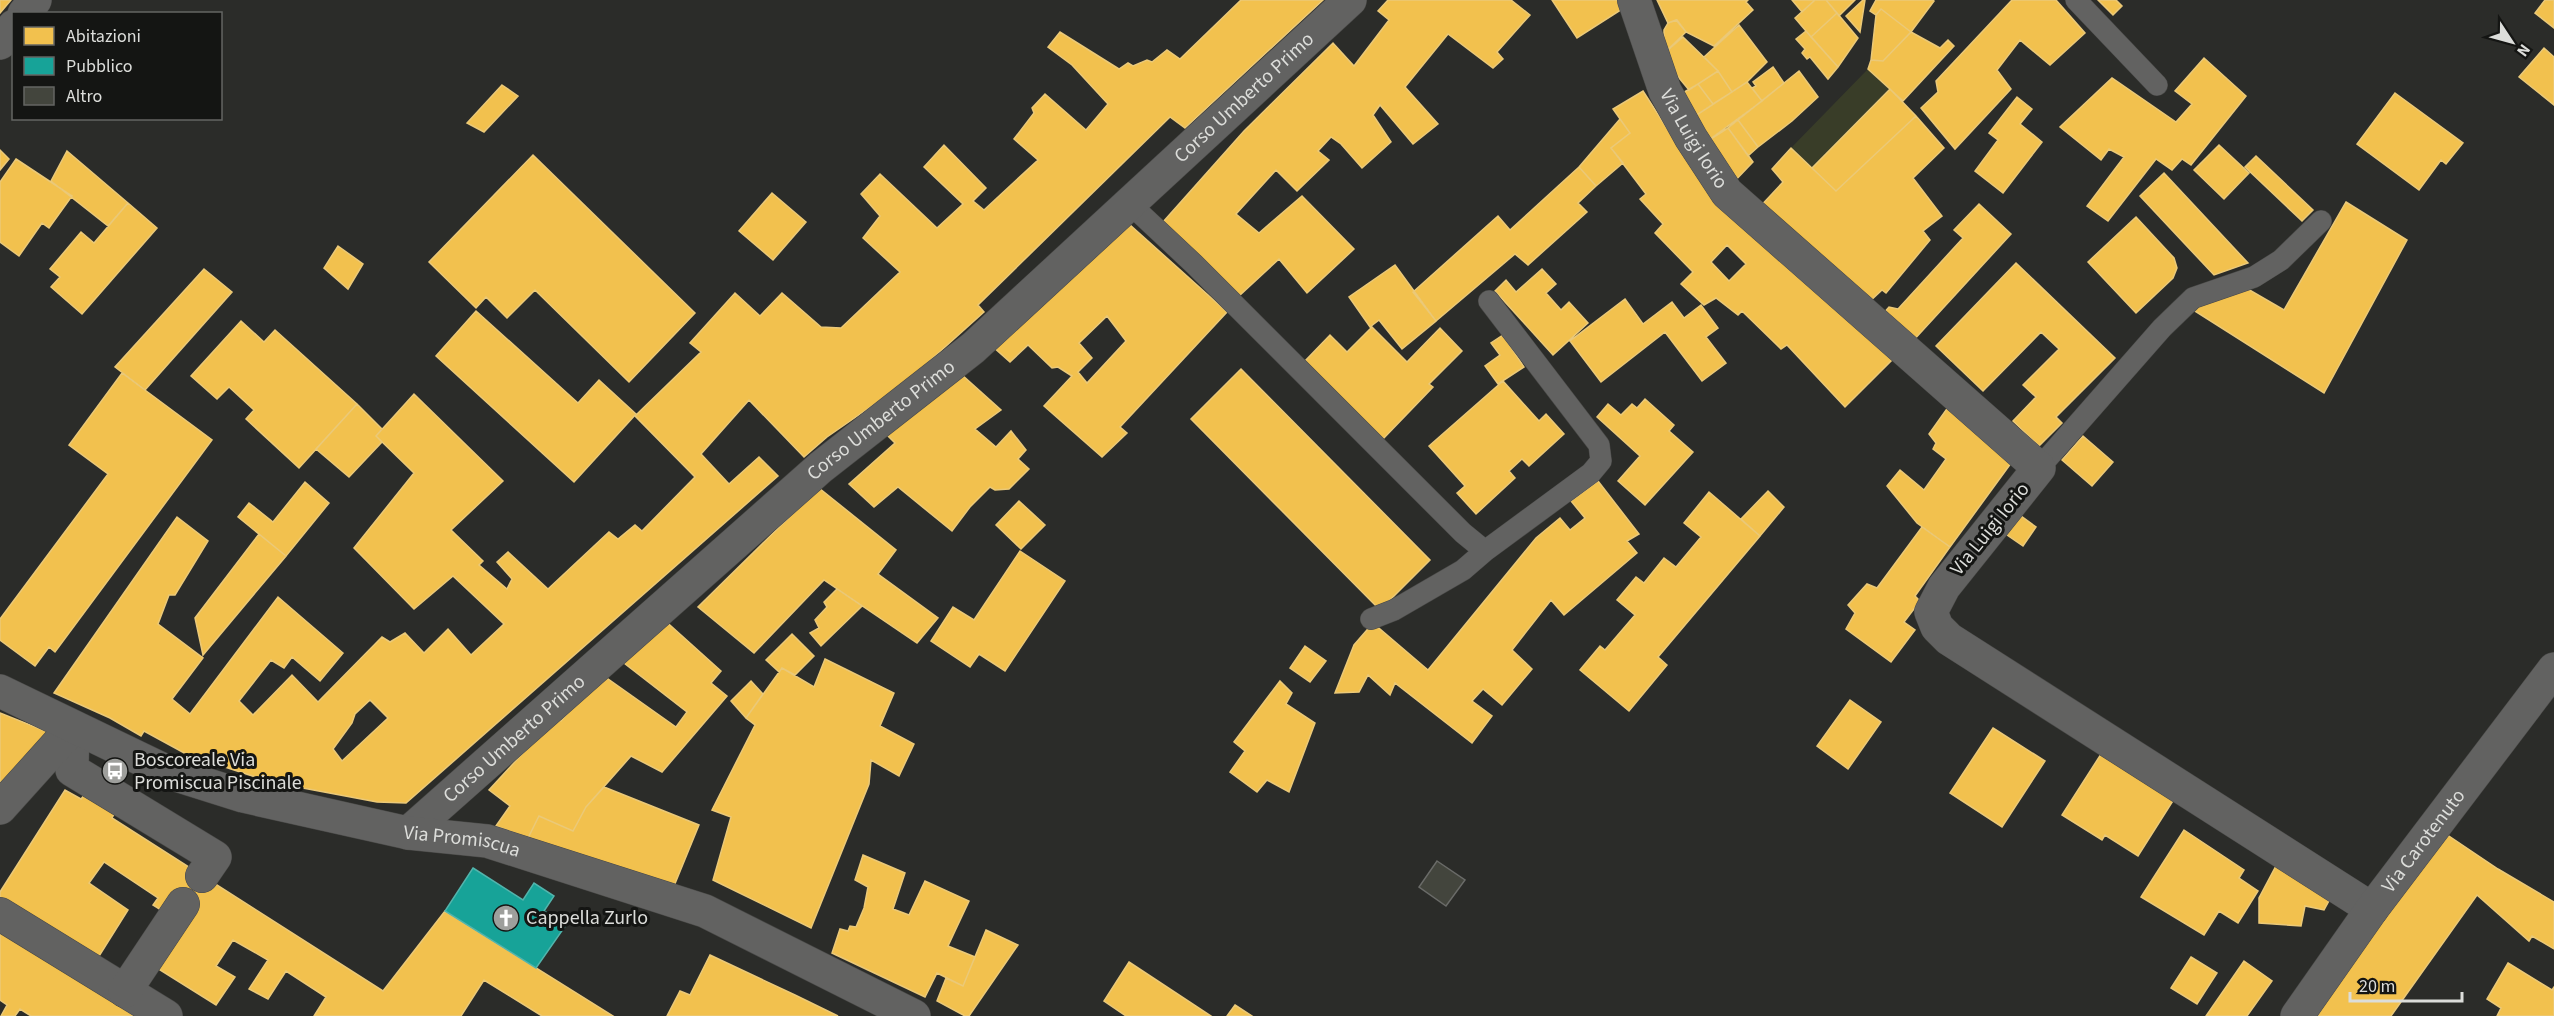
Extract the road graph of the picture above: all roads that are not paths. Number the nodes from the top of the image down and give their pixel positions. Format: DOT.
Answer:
graph roads {
  1 [pos="35,0"];
  2 [pos="1350,0"];
  3 [pos="1634,0"];
  4 [pos="2076,0"];
  5 [pos="26,12"];
  6 [pos="12,28"];
  7 [pos="0,43"];
  8 [pos="2157,85"];
  9 [pos="1129,203"];
  10 [pos="2321,221"];
  11 [pos="1489,301"];
  12 [pos="2039,468"];
  13 [pos="1485,551"];
  14 [pos="1371,619"];
  15 [pos="2554,669"];
  16 [pos="0,691"];
  17 [pos="73,726"];
  18 [pos="0,808"];
  19 [pos="408,833"];
  20 [pos="202,876"];
  21 [pos="183,904"];
  22 [pos="2372,909"];
  23 [pos="0,914"];
  24 [pos="125,991"];
  25 [pos="166,1016"];
  26 [pos="914,1016"];
  27 [pos="2297,1016"];
  1 -- 5 [label="street"];
  2 -- 9 [label="street, Corso Umberto Primo"];
  3 -- 12 [label="street, Via Luigi Iorio"];
  4 -- 8 [label="lane"];
  6 -- 7 [label="street"];
  9 -- 13 [label="lane"];
  9 -- 19 [label="street, Corso Umberto Primo"];
  10 -- 12 [label="lane"];
  11 -- 13 [label="lane"];
  12 -- 22 [label="street, Via Luigi Iorio"];
  13 -- 14 [label="lane"];
  15 -- 22 [label="street, Via Carotenuto"];
  16 -- 17 [label="street, Via Promiscua"];
  17 -- 18 [label="street"];
  17 -- 19 [label="street, Via Promiscua"];
  17 -- 20 [label="street"];
  19 -- 26 [label="street, Via Promiscua"];
  21 -- 24 [label="street"];
  22 -- 27 [label="street, Via Carotenuto"];
  23 -- 24 [label="street"];
  24 -- 25 [label="street"];
}
